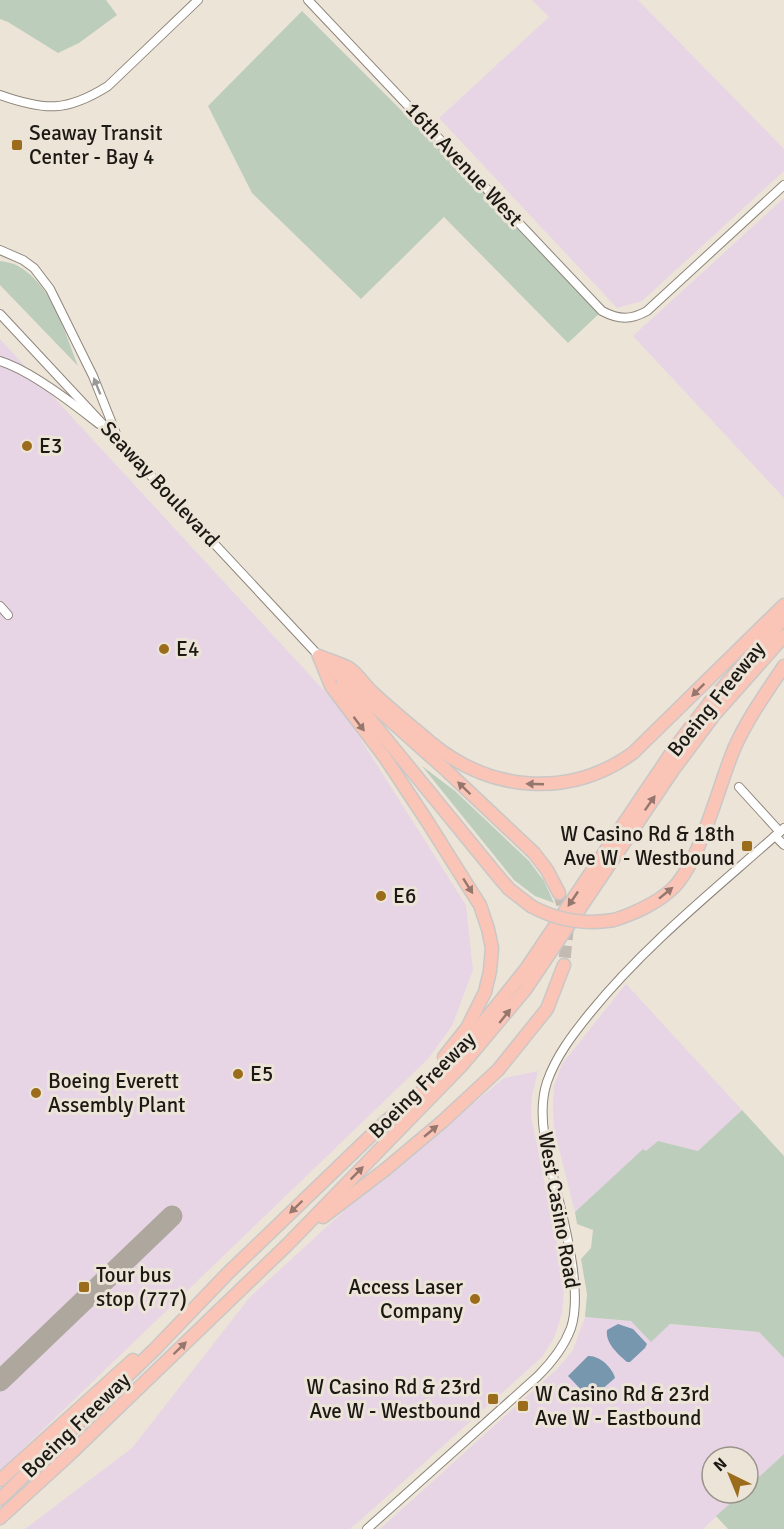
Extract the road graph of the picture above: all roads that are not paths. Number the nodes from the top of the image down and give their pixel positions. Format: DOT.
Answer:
graph roads {
  1 [pos="198,0"];
  2 [pos="308,0"];
  3 [pos="0,95"];
  4 [pos="784,185"];
  5 [pos="0,250"];
  6 [pos="0,314"];
  7 [pos="0,361"];
  8 [pos="119,440"];
  9 [pos="784,605"];
  10 [pos="0,606"];
  11 [pos="8,615"];
  12 [pos="784,618"];
  13 [pos="784,636"];
  14 [pos="319,656"];
  15 [pos="784,666"];
  16 [pos="739,787"];
  17 [pos="780,832"];
  18 [pos="784,845"];
  19 [pos="560,893"];
  20 [pos="564,965"];
  21 [pos="384,1123"];
  22 [pos="286,1245"];
  23 [pos="227,1274"];
  24 [pos="67,1457"];
  25 [pos="0,1480"];
  26 [pos="0,1499"];
  27 [pos="0,1518"];
  28 [pos="0,1527"];
  29 [pos="367,1529"];
  1 -- 3 [label="street"];
  2 -- 4 [label="street, 16th Avenue West"];
  8 -- 5 [label="street, one-way"];
  6 -- 8 [label="street, Seaway Boulevard"];
  7 -- 8 [label="street"];
  8 -- 14 [label="street, Seaway Boulevard"];
  9 -- 14 [label="highway, one-way"];
  10 -- 11 [label="street"];
  12 -- 21 [label="highway, Boeing Freeway, one-way"];
  22 -- 13 [label="highway, Boeing Freeway, one-way"];
  14 -- 15 [label="highway, one-way, bridge"];
  19 -- 14 [label="highway, one-way"];
  14 -- 21 [label="highway, one-way"];
  16 -- 17 [label="street"];
  17 -- 18 [label="street"];
  17 -- 29 [label="street, West Casino Road"];
  22 -- 20 [label="highway, one-way"];
  21 -- 23 [label="highway, Boeing Freeway, one-way"];
  24 -- 22 [label="highway, Boeing Freeway, one-way"];
  23 -- 25 [label="highway"];
  23 -- 26 [label="highway, Boeing Freeway"];
  24 -- 27 [label="highway, Boeing Freeway"];
  24 -- 28 [label="highway"];
}
